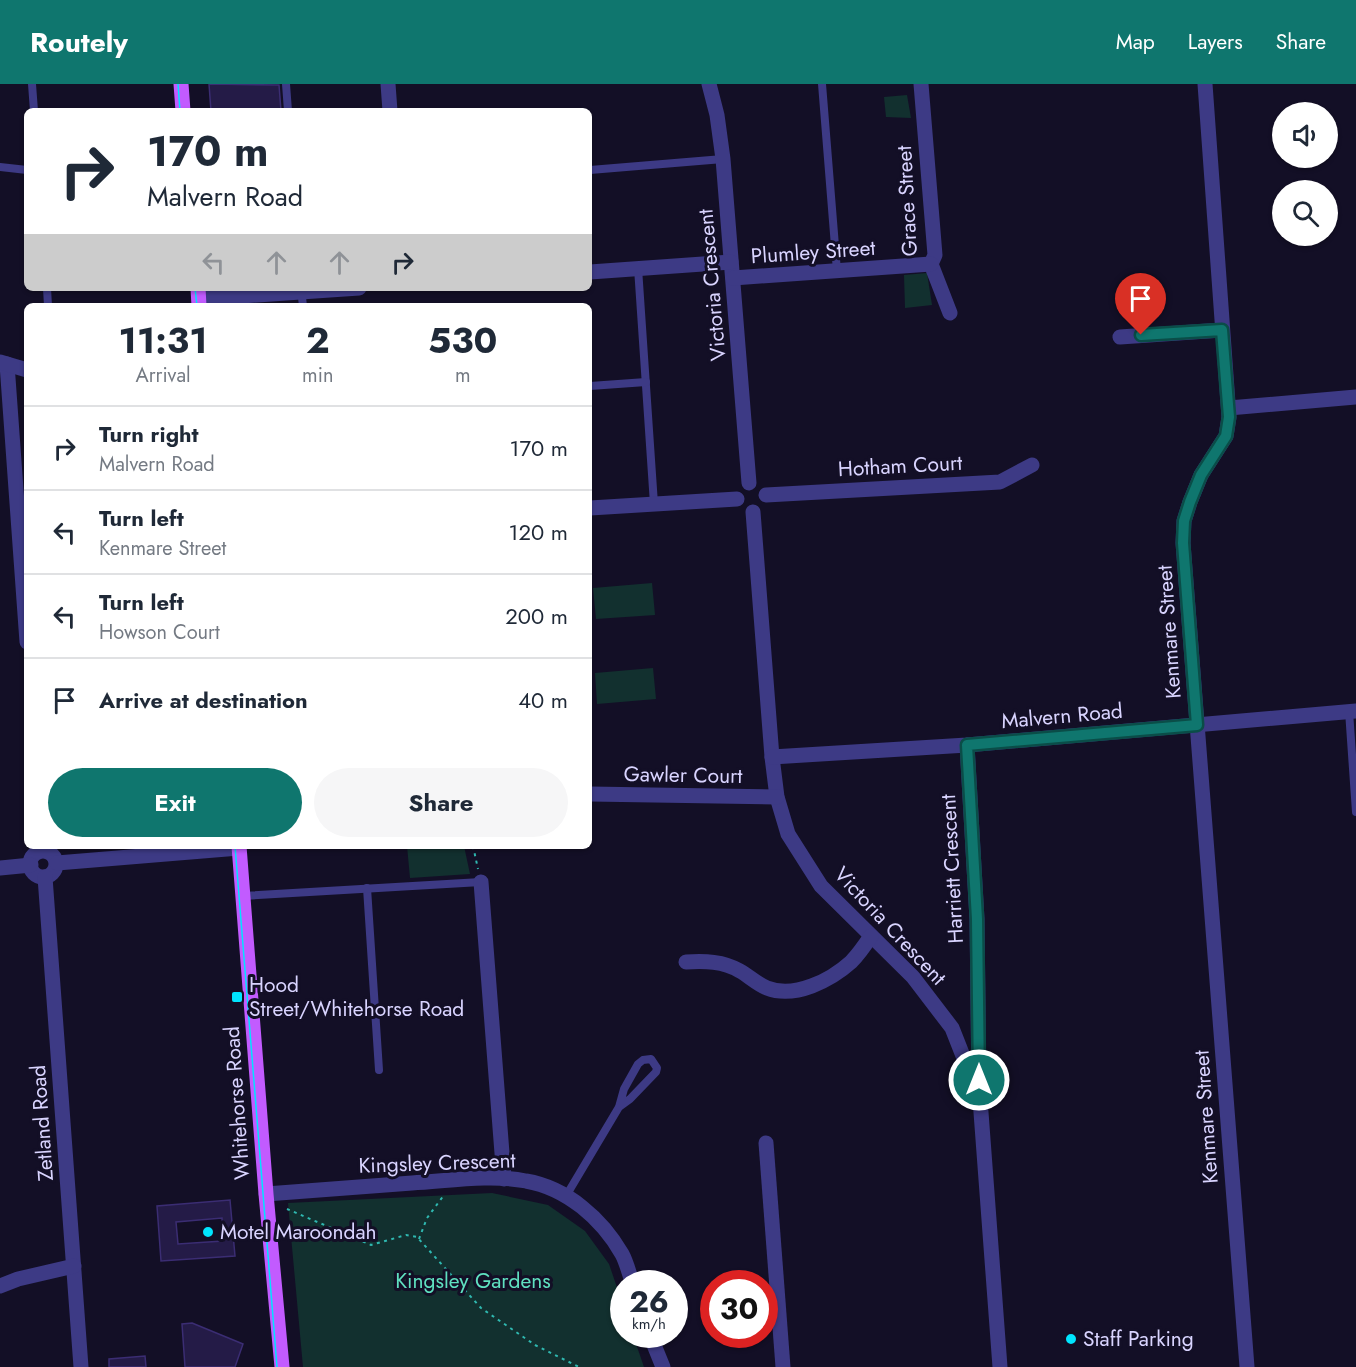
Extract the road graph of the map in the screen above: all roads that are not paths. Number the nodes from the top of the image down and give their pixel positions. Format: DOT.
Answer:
graph roads {
  1 [pos="32,84"];
  2 [pos="181,84"];
  3 [pos="286,84"];
  4 [pos="388,84"];
  5 [pos="708,84"];
  6 [pos="822,84"];
  7 [pos="921,84"];
  8 [pos="1205,84"];
  9 [pos="34,108"];
  10 [pos="183,108"];
  11 [pos="288,108"];
  12 [pos="390,108"];
  13 [pos="723,159"];
  14 [pos="0,167"];
  15 [pos="24,170"];
  16 [pos="592,170"];
  17 [pos="731,262"];
  18 [pos="931,264"];
  19 [pos="638,268"];
  20 [pos="837,271"];
  21 [pos="592,272"];
  22 [pos="733,278"];
  23 [pos="335,291"];
  24 [pos="302,295"];
  25 [pos="199,298"];
  26 [pos="950,313"];
  27 [pos="1222,330"];
  28 [pos="1120,337"];
  29 [pos="3,363"];
  30 [pos="24,369"];
  31 [pos="646,382"];
  32 [pos="592,386"];
  33 [pos="1356,397"];
  34 [pos="1229,408"];
  35 [pos="1032,465"];
  36 [pos="749,483"];
  37 [pos="766,495"];
  38 [pos="737,499"];
  39 [pos="654,504"];
  40 [pos="592,508"];
  41 [pos="753,512"];
  42 [pos="24,607"];
  43 [pos="1352,711"];
  44 [pos="1197,725"];
  45 [pos="967,745"];
  46 [pos="772,757"];
  47 [pos="592,794"];
  48 [pos="777,797"];
  49 [pos="1356,812"];
  50 [pos="41,849"];
  51 [pos="44,849"];
  52 [pos="216,849"];
  53 [pos="239,849"];
  54 [pos="57,863"];
  55 [pos="31,866"];
  56 [pos="0,868"];
  57 [pos="45,877"];
  58 [pos="481,882"];
  59 [pos="367,888"];
  60 [pos="243,896"];
  61 [pos="871,936"];
  62 [pos="686,962"];
  63 [pos="379,1070"];
  64 [pos="980,1099"];
  65 [pos="619,1107"];
  66 [pos="766,1143"];
  67 [pos="504,1179"];
  68 [pos="266,1194"];
  69 [pos="566,1196"];
  70 [pos="74,1266"];
  71 [pos="628,1270"];
  72 [pos="0,1286"];
  73 [pos="655,1348"];
  74 [pos="281,1364"];
  75 [pos="81,1367"];
  76 [pos="663,1367"];
  77 [pos="783,1367"];
  78 [pos="1000,1367"];
  79 [pos="1247,1367"];
  1 -- 9 [label="lane"];
  2 -- 10 [label="main road"];
  3 -- 11 [label="lane"];
  4 -- 12 [label="street"];
  5 -- 13 [label="street, Victoria Crescent"];
  6 -- 20 [label="lane"];
  7 -- 18 [label="street, Grace Street"];
  8 -- 27 [label="street, Kenmare Street"];
  13 -- 16 [label="lane"];
  13 -- 17 [label="street, Victoria Crescent"];
  14 -- 15 [label="lane"];
  17 -- 19 [label="street"];
  17 -- 22 [label="street, Victoria Crescent"];
  18 -- 20 [label="street, Plumley Street"];
  18 -- 26 [label="street, Grace Street"];
  19 -- 21 [label="street"];
  19 -- 31 [label="lane"];
  20 -- 22 [label="street, Plumley Street"];
  22 -- 36 [label="street, Victoria Crescent"];
  23 -- 24 [label="street"];
  24 -- 25 [label="street"];
  27 -- 28 [label="street"];
  27 -- 34 [label="street, Kenmare Street"];
  29 -- 30 [label="street"];
  29 -- 42 [label="street"];
  31 -- 32 [label="lane"];
  31 -- 39 [label="lane"];
  33 -- 34 [label="street"];
  34 -- 44 [label="street, Kenmare Street"];
  35 -- 37 [label="street, Hotham Court"];
  36 -- 37 [label="street"];
  36 -- 38 [label="street"];
  37 -- 41 [label="street"];
  38 -- 39 [label="street"];
  38 -- 41 [label="street"];
  39 -- 40 [label="street"];
  41 -- 46 [label="street, Victoria Crescent"];
  43 -- 44 [label="street, Malvern Road"];
  43 -- 49 [label="lane"];
  44 -- 45 [label="street, Malvern Road"];
  44 -- 79 [label="street, Kenmare Street"];
  45 -- 46 [label="street, Malvern Road"];
  45 -- 64 [label="street, Harriett Crescent"];
  46 -- 48 [label="street, Victoria Crescent"];
  47 -- 48 [label="street, Gawler Court"];
  48 -- 61 [label="street, Victoria Crescent"];
  50 -- 55 [label="street"];
  51 -- 54 [label="street"];
  52 -- 54 [label="street"];
  53 -- 60 [label="main road, Whitehorse Road"];
  54 -- 57 [label="street"];
  55 -- 56 [label="street"];
  55 -- 57 [label="street"];
  57 -- 70 [label="street, Zetland Road"];
  58 -- 59 [label="lane"];
  58 -- 67 [label="street"];
  59 -- 60 [label="lane"];
  59 -- 63 [label="lane"];
  60 -- 68 [label="main road, Whitehorse Road"];
  61 -- 62 [label="street"];
  61 -- 64 [label="street, Victoria Crescent"];
  64 -- 78 [label="street, Victoria Crescent"];
  65 -- 65 [label="lane"];
  65 -- 69 [label="lane"];
  66 -- 77 [label="street"];
  67 -- 68 [label="street, Kingsley Crescent"];
  67 -- 69 [label="street, Kingsley Crescent"];
  68 -- 74 [label="main road, Whitehorse Road"];
  69 -- 71 [label="street, Kingsley Crescent"];
  70 -- 72 [label="street"];
  70 -- 75 [label="street, Zetland Road"];
  73 -- 76 [label="street"];
}
